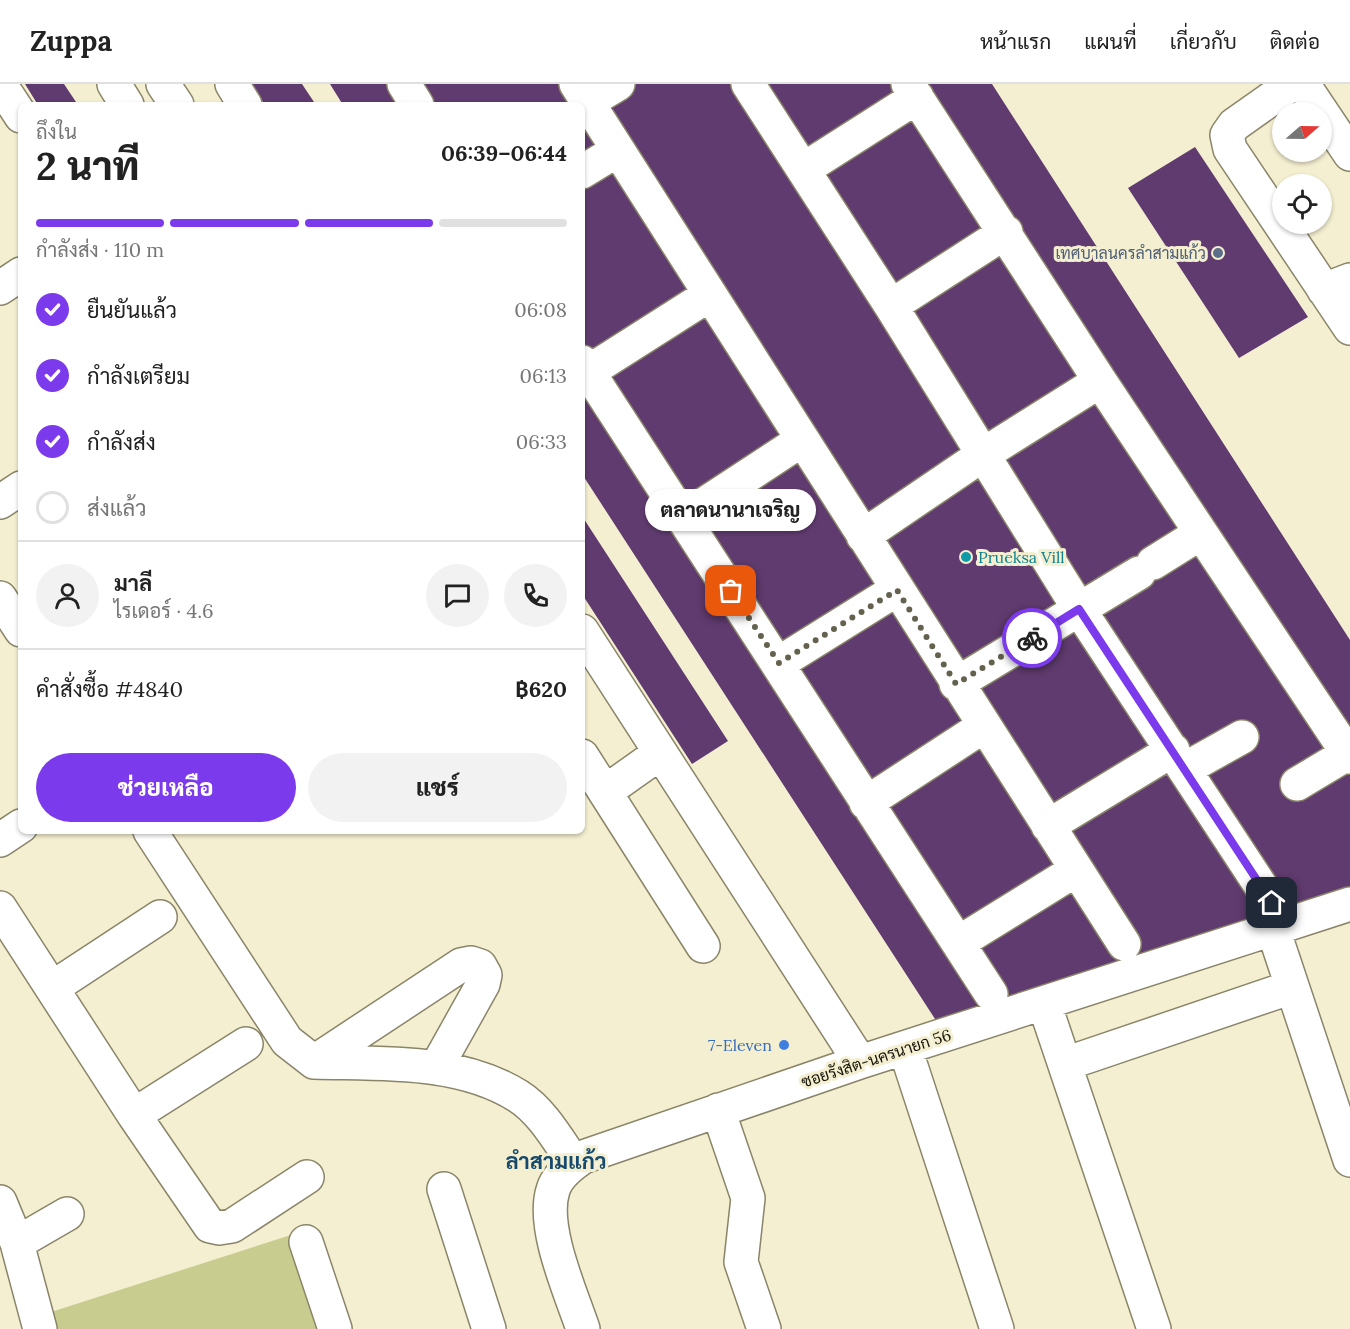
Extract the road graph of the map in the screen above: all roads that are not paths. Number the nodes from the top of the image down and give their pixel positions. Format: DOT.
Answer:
graph roads {
  1 [pos="0,84"];
  2 [pos="114,84"];
  3 [pos="163,84"];
  4 [pos="232,84"];
  5 [pos="618,84"];
  6 [pos="748,84"];
  7 [pos="1292,84"];
  8 [pos="1304,84"];
  9 [pos="912,90"];
  10 [pos="582,93"];
  11 [pos="125,102"];
  12 [pos="175,102"];
  13 [pos="243,102"];
  14 [pos="18,111"];
  15 [pos="618,150"];
  16 [pos="1350,154"];
  17 [pos="804,169"];
  18 [pos="585,170"];
  19 [pos="1006,232"];
  20 [pos="18,276"];
  21 [pos="1337,285"];
  22 [pos="0,288"];
  23 [pos="709,295"];
  24 [pos="891,306"];
  25 [pos="1350,328"];
  26 [pos="585,367"];
  27 [pos="1100,381"];
  28 [pos="802,440"];
  29 [pos="984,454"];
  30 [pos="18,490"];
  31 [pos="0,501"];
  32 [pos="683,518"];
  33 [pos="1201,533"];
  34 [pos="863,536"];
  35 [pos="897,590"];
  36 [pos="0,598"];
  37 [pos="1079,609"];
  38 [pos="18,625"];
  39 [pos="585,636"];
  40 [pos="779,663"];
  41 [pos="956,684"];
  42 [pos="984,726"];
  43 [pos="1242,737"];
  44 [pos="660,753"];
  45 [pos="1349,755"];
  46 [pos="1179,760"];
  47 [pos="585,761"];
  48 [pos="1297,784"];
  49 [pos="605,792"];
  50 [pos="866,803"];
  51 [pos="1048,826"];
  52 [pos="18,828"];
  53 [pos="152,834"];
  54 [pos="0,840"];
  55 [pos="1076,870"];
  56 [pos="1350,904"];
  57 [pos="0,908"];
  58 [pos="1273,916"];
  59 [pos="160,917"];
  60 [pos="958,943"];
  61 [pos="1124,944"];
  62 [pos="703,945"];
  63 [pos="1292,987"];
  64 [pos="52,988"];
  65 [pos="991,994"];
  66 [pos="1044,1003"];
  67 [pos="246,1044"];
  68 [pos="905,1048"];
  69 [pos="314,1062"];
  70 [pos="860,1062"];
  71 [pos="1065,1064"];
  72 [pos="436,1068"];
  73 [pos="718,1110"];
  74 [pos="134,1115"];
  75 [pos="1350,1160"];
  76 [pos="574,1163"];
  77 [pos="307,1177"];
  78 [pos="444,1189"];
  79 [pos="0,1202"];
  80 [pos="67,1214"];
  81 [pos="306,1242"];
  82 [pos="12,1257"];
  83 [pos="40,1329"];
  84 [pos="335,1329"];
  85 [pos="489,1329"];
  86 [pos="583,1329"];
  87 [pos="764,1329"];
  88 [pos="997,1329"];
  89 [pos="1155,1329"];
  1 -- 14 [label="street"];
  2 -- 11 [label="street"];
  3 -- 12 [label="street"];
  4 -- 13 [label="street"];
  5 -- 10 [label="street"];
  6 -- 17 [label="street"];
  7 -- 21 [label="street"];
  8 -- 16 [label="street"];
  9 -- 17 [label="street"];
  9 -- 19 [label="street"];
  10 -- 15 [label="street"];
  15 -- 18 [label="street"];
  15 -- 23 [label="street"];
  17 -- 24 [label="street"];
  19 -- 24 [label="street"];
  19 -- 27 [label="street"];
  20 -- 22 [label="street"];
  21 -- 25 [label="street"];
  23 -- 26 [label="street"];
  23 -- 28 [label="street"];
  24 -- 29 [label="street"];
  26 -- 32 [label="street"];
  27 -- 29 [label="street"];
  27 -- 33 [label="street"];
  28 -- 32 [label="street"];
  28 -- 34 [label="street"];
  29 -- 34 [label="street"];
  29 -- 37 [label="street"];
  30 -- 31 [label="street"];
  32 -- 40 [label="street"];
  33 -- 37 [label="street"];
  33 -- 45 [label="street"];
  34 -- 35 [label="street"];
  35 -- 40 [label="street"];
  35 -- 41 [label="street"];
  36 -- 38 [label="street"];
  37 -- 41 [label="street"];
  37 -- 46 [label="street"];
  39 -- 44 [label="street"];
  40 -- 50 [label="street"];
  41 -- 42 [label="street"];
  42 -- 50 [label="street"];
  42 -- 51 [label="street"];
  43 -- 46 [label="street"];
  44 -- 49 [label="street"];
  44 -- 70 [label="street"];
  45 -- 48 [label="street"];
  46 -- 51 [label="street"];
  46 -- 58 [label="street"];
  47 -- 49 [label="street"];
  49 -- 62 [label="street"];
  50 -- 60 [label="street"];
  51 -- 55 [label="street"];
  52 -- 54 [label="street"];
  53 -- 69 [label="street"];
  55 -- 60 [label="street"];
  55 -- 61 [label="street"];
  56 -- 58 [label="street, ซอยรังสิต-นครนายก 56"];
  57 -- 64 [label="street"];
  58 -- 63 [label="street"];
  58 -- 66 [label="street, ซอยรังสิต-นครนายก 56"];
  59 -- 64 [label="street"];
  60 -- 65 [label="street"];
  63 -- 71 [label="street"];
  63 -- 75 [label="street"];
  64 -- 74 [label="street"];
  66 -- 68 [label="street, ซอยรังสิต-นครนายก 56"];
  66 -- 71 [label="street"];
  67 -- 74 [label="street"];
  68 -- 70 [label="street, ซอยรังสิต-นครนายก 56"];
  68 -- 88 [label="street"];
  69 -- 72 [label="street"];
  69 -- 72 [label="street"];
  70 -- 73 [label="street, ซอยรังสิต-นครนายก 56"];
  71 -- 89 [label="street"];
  72 -- 76 [label="street"];
  73 -- 76 [label="street, ซอยรังสิต-นครนายก 56"];
  73 -- 87 [label="street"];
  74 -- 77 [label="street"];
  76 -- 86 [label="street, ซอยรังสิต-นครนายก 56"];
  78 -- 85 [label="street"];
  79 -- 82 [label="street"];
  80 -- 82 [label="street"];
  81 -- 84 [label="street"];
  82 -- 83 [label="street"];
}
